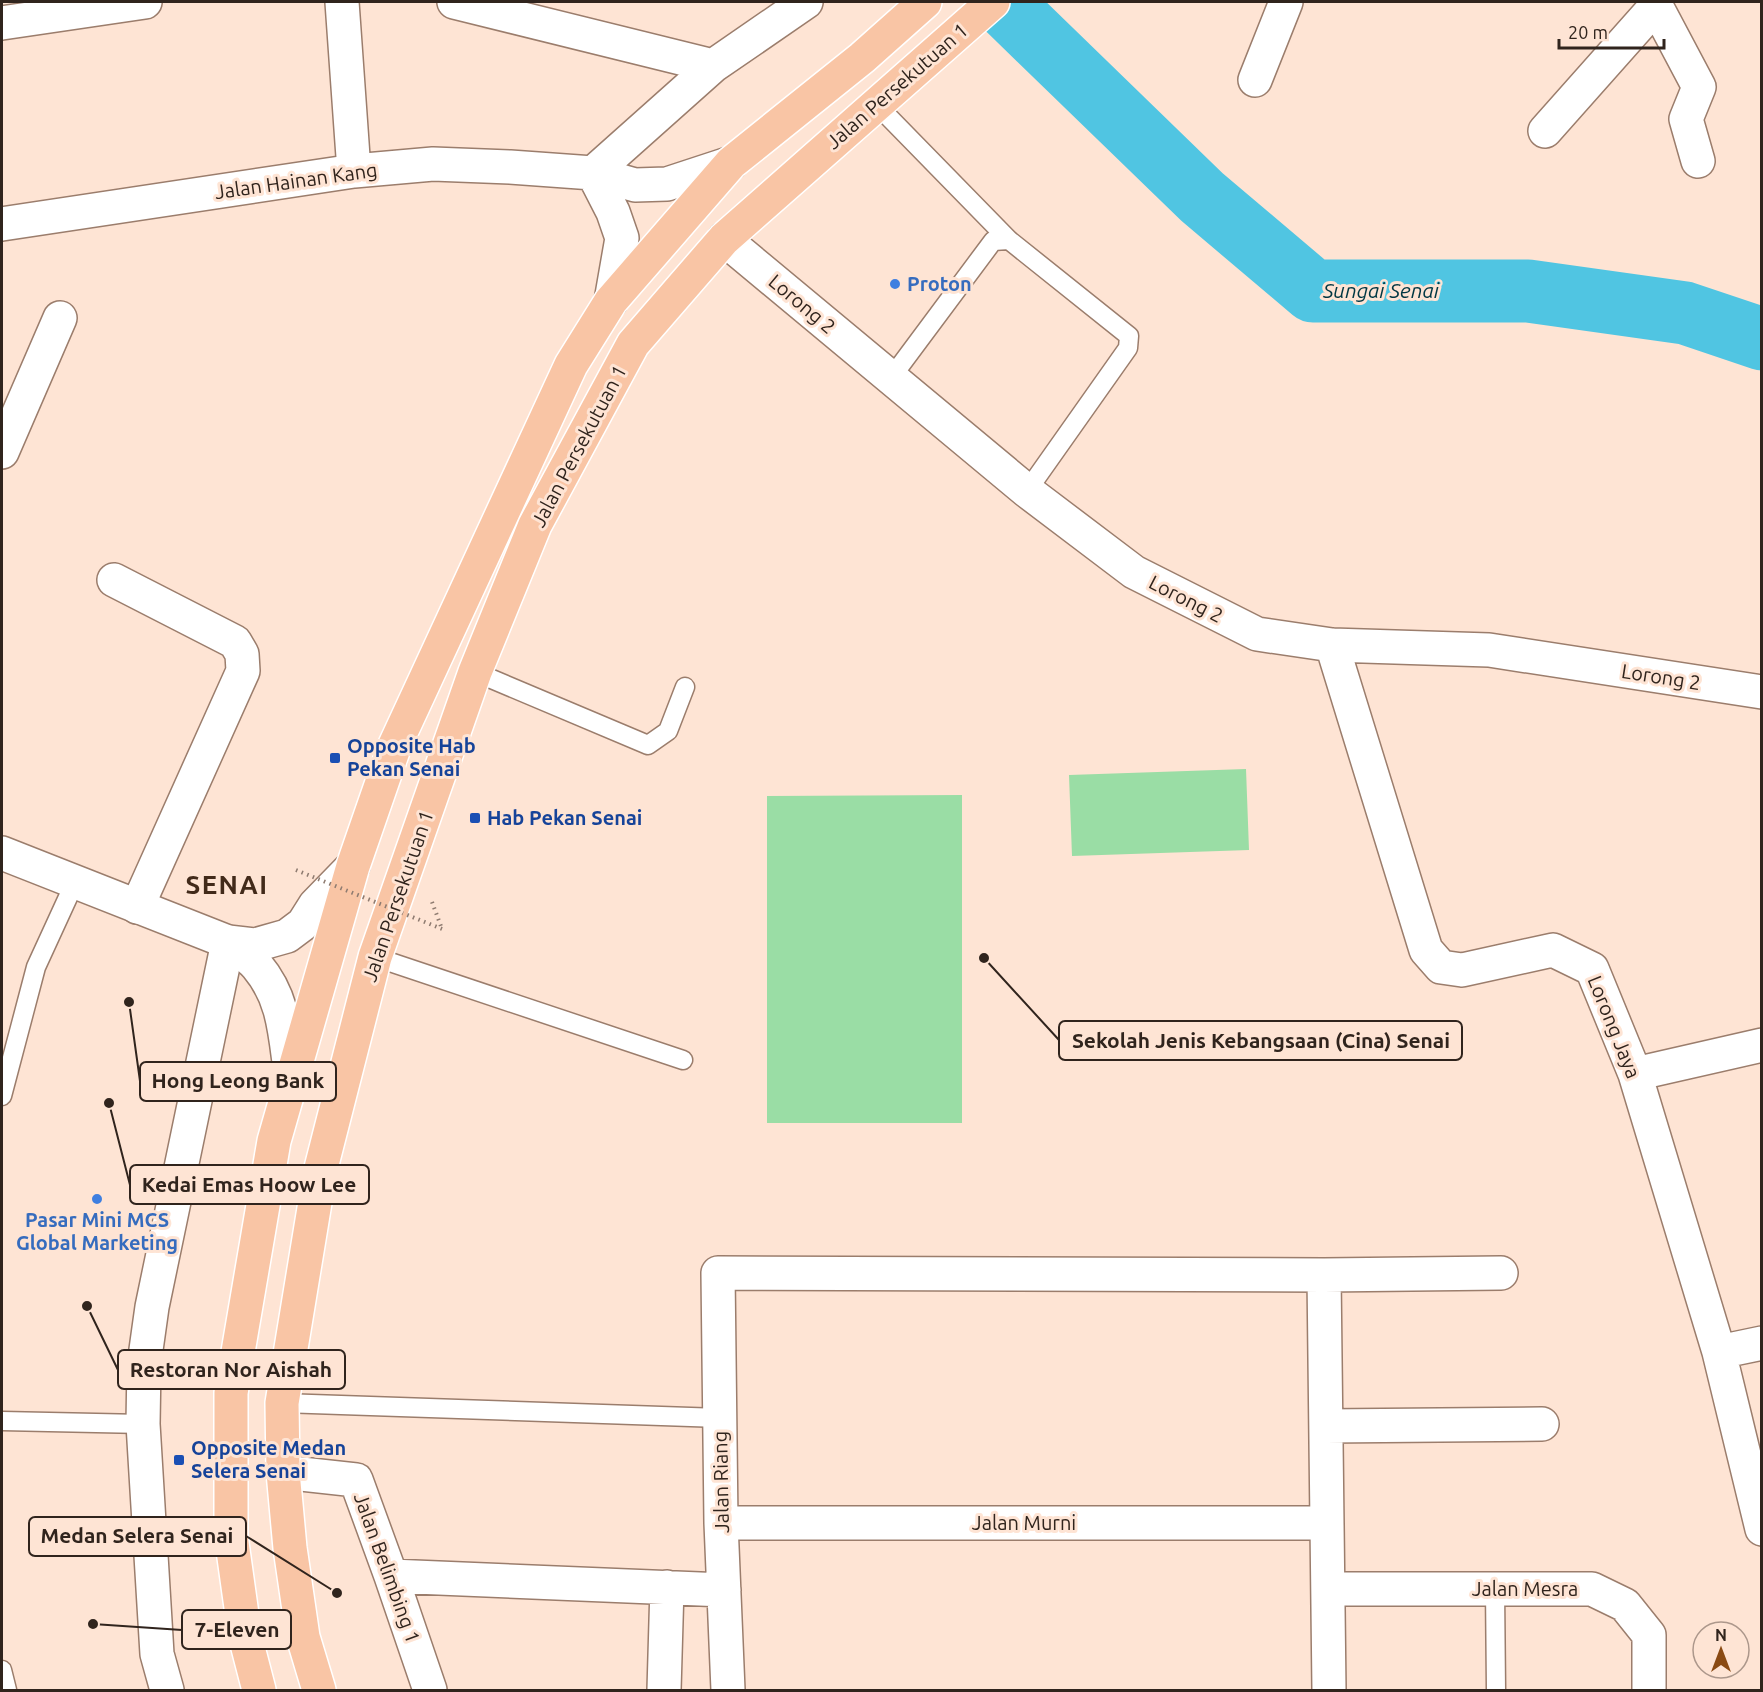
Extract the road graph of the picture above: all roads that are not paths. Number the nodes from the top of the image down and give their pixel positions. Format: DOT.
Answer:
graph roads {
  1 [pos="145,2"];
  2 [pos="342,2"];
  3 [pos="454,2"];
  4 [pos="806,2"];
  5 [pos="993,2"];
  6 [pos="1286,2"];
  7 [pos="1655,4"];
  8 [pos="917,9"];
  9 [pos="2,23"];
  10 [pos="712,66"];
  11 [pos="1255,80"];
  12 [pos="876,104"];
  13 [pos="1545,131"];
  14 [pos="1698,162"];
  15 [pos="731,163"];
  16 [pos="354,171"];
  17 [pos="592,173"];
  18 [pos="2,224"];
  19 [pos="724,239"];
  20 [pos="1010,240"];
  21 [pos="611,301"];
  22 [pos="60,318"];
  23 [pos="891,378"];
  24 [pos="2,452"];
  25 [pos="1027,491"];
  26 [pos="114,580"];
  27 [pos="1332,645"];
  28 [pos="475,672"];
  29 [pos="686,687"];
  30 [pos="1761,692"];
  31 [pos="2,853"];
  32 [pos="353,866"];
  33 [pos="75,882"];
  34 [pos="137,907"];
  35 [pos="228,942"];
  36 [pos="375,957"];
  37 [pos="1761,1045"];
  38 [pos="682,1060"];
  39 [pos="1635,1074"];
  40 [pos="291,1077"];
  41 [pos="2,1096"];
  42 [pos="1500,1273"];
  43 [pos="1324,1275"];
  44 [pos="1761,1343"];
  45 [pos="1719,1352"];
  46 [pos="282,1403"];
  47 [pos="720,1418"];
  48 [pos="2,1421"];
  49 [pos="143,1424"];
  50 [pos="1542,1424"];
  51 [pos="1326,1426"];
  52 [pos="283,1472"];
  53 [pos="721,1523"];
  54 [pos="1327,1523"];
  55 [pos="1761,1529"];
  56 [pos="391,1576"];
  57 [pos="667,1587"];
  58 [pos="1328,1589"];
  59 [pos="1495,1589"];
  60 [pos="724,1590"];
  61 [pos="2,1670"];
  62 [pos="7,1690"];
  63 [pos="167,1690"];
  64 [pos="260,1690"];
  65 [pos="319,1690"];
  66 [pos="430,1690"];
  67 [pos="664,1690"];
  68 [pos="728,1690"];
  69 [pos="1329,1690"];
  70 [pos="1496,1690"];
  71 [pos="1650,1690"];
  1 -- 9 [label="street"];
  2 -- 16 [label="street"];
  3 -- 10 [label="street"];
  4 -- 10 [label="street"];
  5 -- 12 [label="highway, Jalan Persekutuan 1"];
  6 -- 11 [label="street"];
  7 -- 13 [label="street"];
  7 -- 14 [label="street"];
  8 -- 15 [label="highway, Jalan Persekutuan 1"];
  10 -- 17 [label="street"];
  12 -- 19 [label="highway, Jalan Persekutuan 1"];
  12 -- 20 [label="lane"];
  15 -- 17 [label="street, Jalan Hainan Kang"];
  15 -- 21 [label="highway, Jalan Persekutuan 1"];
  16 -- 17 [label="street, Jalan Hainan Kang"];
  16 -- 18 [label="street, Jalan Hainan Kang"];
  17 -- 21 [label="street"];
  19 -- 23 [label="street, Lorong 2"];
  19 -- 28 [label="highway, Jalan Persekutuan 1"];
  20 -- 23 [label="lane"];
  20 -- 25 [label="lane"];
  21 -- 32 [label="highway, Jalan Persekutuan 1"];
  22 -- 24 [label="street"];
  23 -- 25 [label="street, Lorong 2"];
  25 -- 27 [label="street, Lorong 2"];
  26 -- 34 [label="street"];
  27 -- 30 [label="street, Lorong 2"];
  27 -- 39 [label="street, Lorong Jaya"];
  28 -- 29 [label="lane"];
  28 -- 36 [label="highway, Jalan Persekutuan 1"];
  31 -- 33 [label="street"];
  32 -- 35 [label="street"];
  32 -- 40 [label="highway, Jalan Persekutuan 1"];
  33 -- 34 [label="street"];
  33 -- 41 [label="lane"];
  34 -- 35 [label="street"];
  35 -- 40 [label="street"];
  35 -- 49 [label="street"];
  36 -- 38 [label="lane"];
  36 -- 46 [label="highway, Jalan Persekutuan 1"];
  37 -- 39 [label="street"];
  39 -- 45 [label="street, Lorong Jaya"];
  40 -- 64 [label="highway, Jalan Persekutuan 1"];
  42 -- 43 [label="street"];
  43 -- 47 [label="street, Jalan Riang"];
  43 -- 51 [label="street"];
  44 -- 45 [label="street"];
  45 -- 55 [label="street, Lorong Jaya"];
  46 -- 47 [label="lane"];
  46 -- 52 [label="highway, Jalan Persekutuan 1"];
  47 -- 53 [label="street, Jalan Riang"];
  48 -- 49 [label="lane"];
  49 -- 63 [label="street"];
  50 -- 51 [label="street"];
  51 -- 54 [label="street"];
  52 -- 56 [label="street, Jalan Belimbing 1"];
  52 -- 65 [label="highway, Jalan Persekutuan 1"];
  53 -- 54 [label="street, Jalan Murni"];
  53 -- 60 [label="street, Jalan Riang"];
  54 -- 58 [label="street"];
  56 -- 57 [label="street"];
  56 -- 66 [label="street, Jalan Belimbing 1"];
  57 -- 60 [label="street"];
  57 -- 67 [label="street"];
  58 -- 59 [label="street, Jalan Mesra"];
  58 -- 69 [label="street"];
  59 -- 70 [label="lane"];
  59 -- 71 [label="street, Jalan Mesra"];
  60 -- 68 [label="street, Jalan Riang"];
  61 -- 62 [label="lane"];
}
